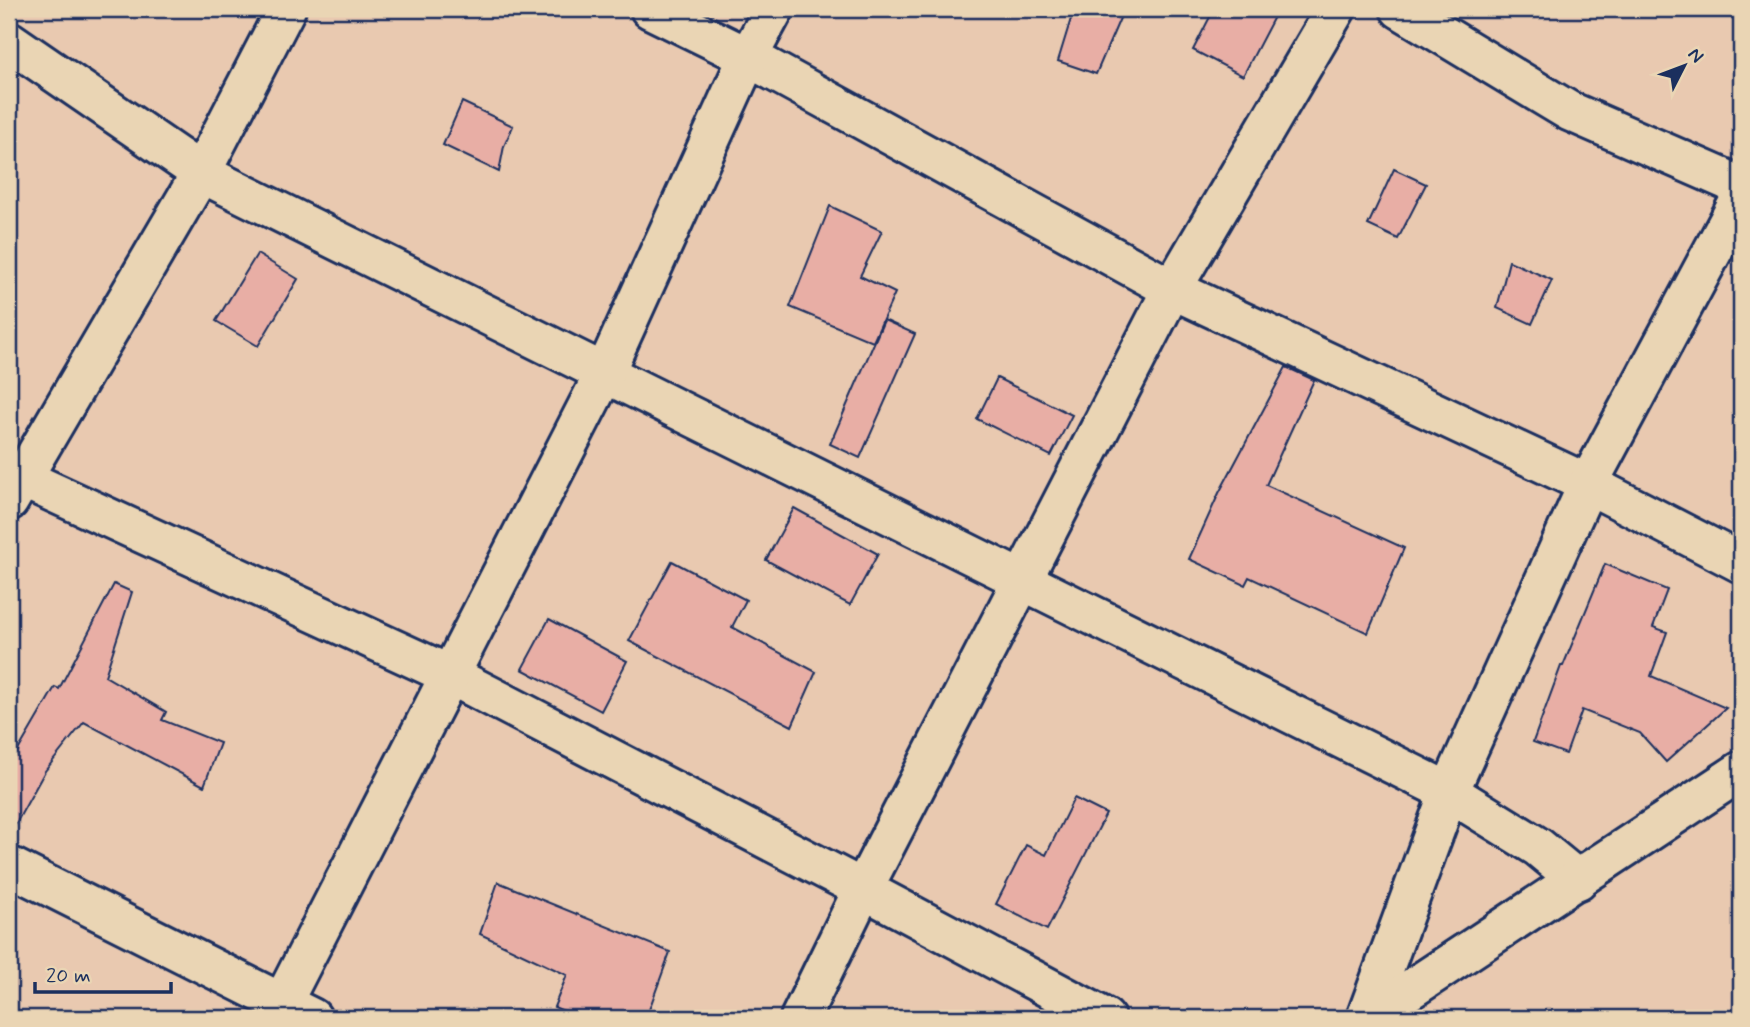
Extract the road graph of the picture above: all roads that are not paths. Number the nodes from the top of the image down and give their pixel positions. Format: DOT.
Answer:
graph roads {
  1 [pos="286,9"];
  2 [pos="650,9"];
  3 [pos="774,9"];
  4 [pos="1336,9"];
  5 [pos="1400,9"];
  6 [pos="9,41"];
  7 [pos="748,57"];
  8 [pos="201,173"];
  9 [pos="1741,186"];
  10 [pos="1741,198"];
  11 [pos="1172,289"];
  12 [pos="605,372"];
  13 [pos="13,484"];
  14 [pos="1588,484"];
  15 [pos="1741,563"];
  16 [pos="1021,582"];
  17 [pos="450,675"];
  18 [pos="1741,771"];
  19 [pos="1449,792"];
  20 [pos="9,866"];
  21 [pos="1578,880"];
  22 [pos="863,889"];
  23 [pos="297,1011"];
  24 [pos="800,1018"];
  25 [pos="1105,1018"];
  26 [pos="1366,1018"];
  1 -- 8 [label="street"];
  2 -- 7 [label="street"];
  3 -- 7 [label="street"];
  4 -- 11 [label="street"];
  5 -- 9 [label="street"];
  6 -- 8 [label="street"];
  7 -- 11 [label="street"];
  7 -- 12 [label="street"];
  8 -- 12 [label="street"];
  8 -- 13 [label="street"];
  10 -- 14 [label="street"];
  11 -- 14 [label="street"];
  11 -- 16 [label="street"];
  12 -- 16 [label="street"];
  12 -- 17 [label="street"];
  13 -- 17 [label="street"];
  14 -- 15 [label="street"];
  14 -- 19 [label="street"];
  16 -- 19 [label="street"];
  16 -- 22 [label="street"];
  17 -- 22 [label="street"];
  17 -- 23 [label="street"];
  18 -- 21 [label="street"];
  19 -- 21 [label="street"];
  19 -- 26 [label="street"];
  20 -- 23 [label="street"];
  21 -- 26 [label="street"];
  22 -- 24 [label="street"];
  22 -- 25 [label="street"];
}
